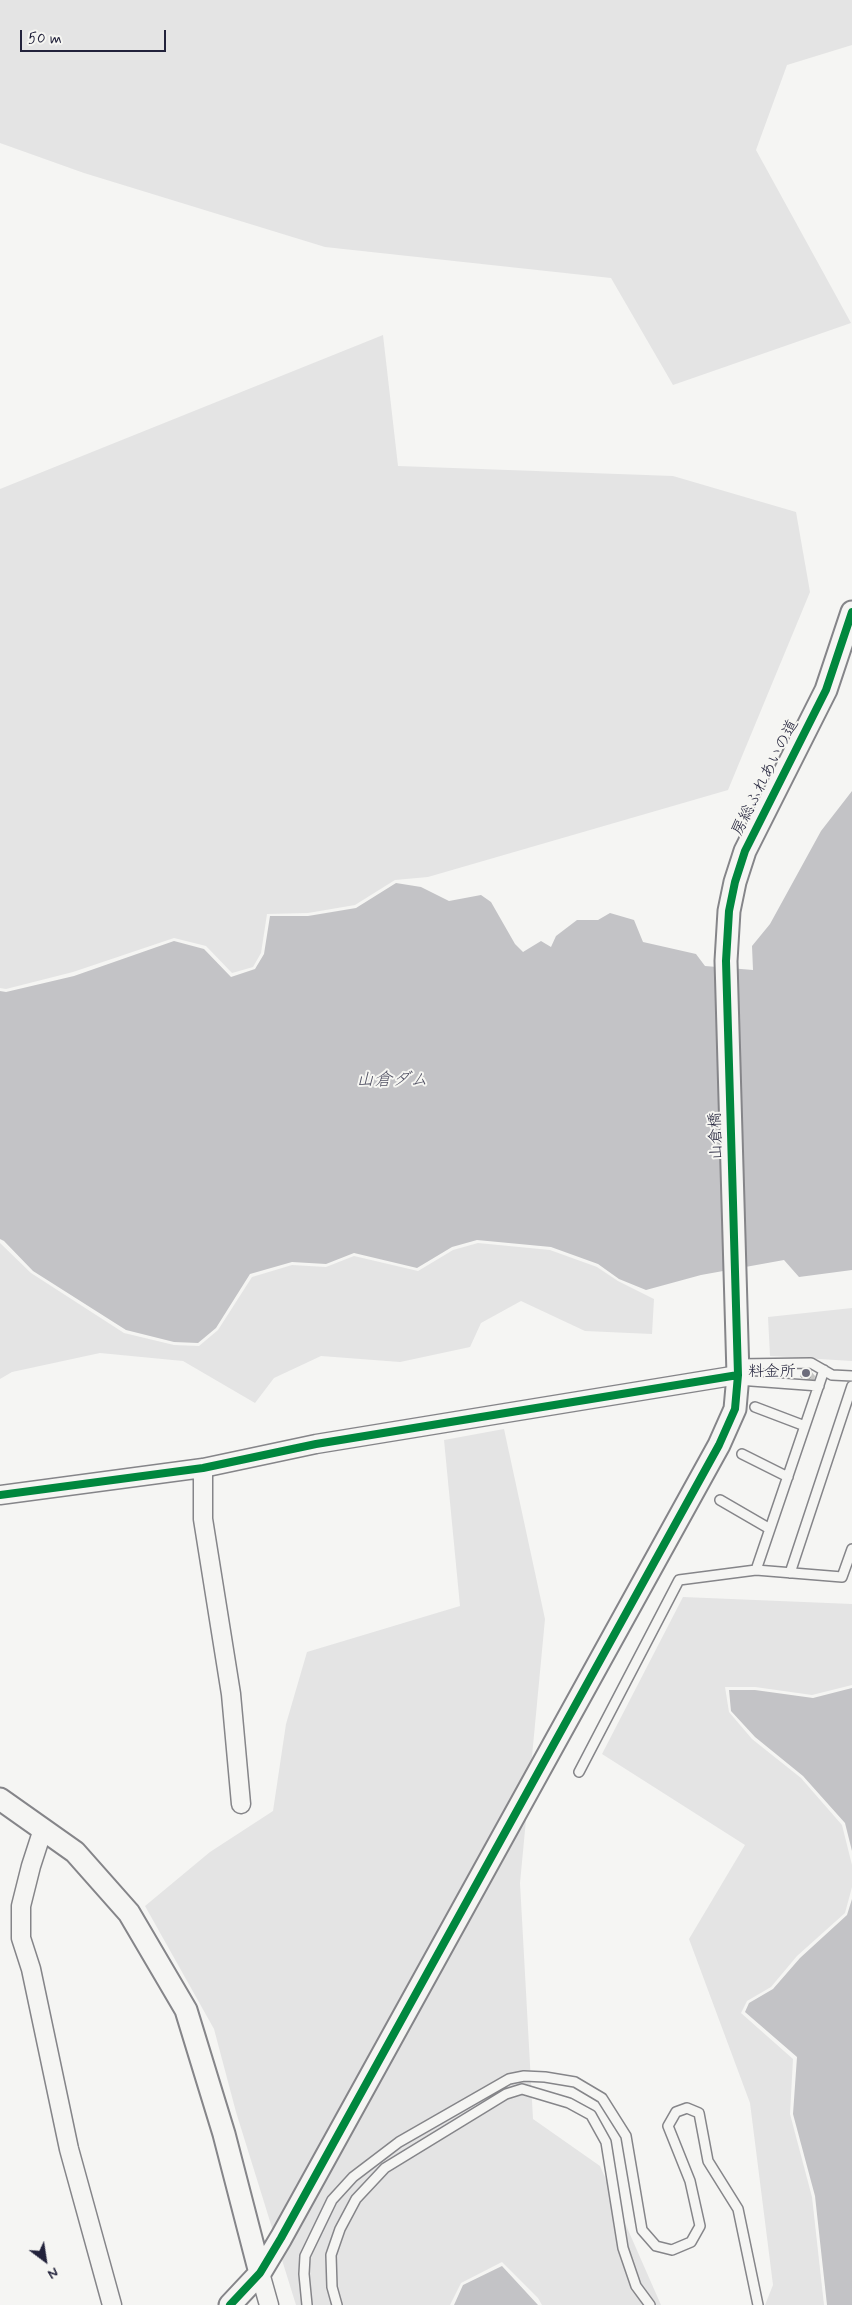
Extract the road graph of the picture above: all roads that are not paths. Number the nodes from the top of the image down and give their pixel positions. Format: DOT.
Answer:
graph roads {
  1 [pos="852,612"];
  2 [pos="726,961"];
  3 [pos="828,1372"];
  4 [pos="738,1373"];
  5 [pos="852,1376"];
  6 [pos="819,1386"];
  7 [pos="852,1386"];
  8 [pos="755,1408"];
  9 [pos="805,1426"];
  10 [pos="742,1454"];
  11 [pos="203,1468"];
  12 [pos="788,1477"];
  13 [pos="0,1495"];
  14 [pos="720,1500"];
  15 [pos="770,1529"];
  16 [pos="852,1549"];
  17 [pos="756,1570"];
  18 [pos="790,1573"];
  19 [pos="579,1772"];
  20 [pos="0,1799"];
  21 [pos="241,1804"];
  22 [pos="43,1828"];
  23 [pos="260,2272"];
  24 [pos="112,2305"];
  25 [pos="230,2305"];
  26 [pos="269,2305"];
  27 [pos="307,2305"];
  28 [pos="337,2305"];
  29 [pos="650,2305"];
  30 [pos="758,2305"];
  1 -- 2 [label="street, 房総ふれあいの道"];
  2 -- 4 [label="street, 山倉橋"];
  3 -- 4 [label="lane"];
  3 -- 5 [label="lane"];
  3 -- 6 [label="lane"];
  4 -- 6 [label="lane"];
  4 -- 11 [label="street"];
  4 -- 23 [label="street, 山倉橋"];
  6 -- 9 [label="lane"];
  7 -- 18 [label="lane"];
  8 -- 9 [label="lane"];
  9 -- 12 [label="lane"];
  10 -- 12 [label="lane"];
  11 -- 13 [label="street"];
  11 -- 21 [label="street"];
  12 -- 15 [label="lane"];
  14 -- 15 [label="lane"];
  15 -- 17 [label="lane"];
  16 -- 18 [label="lane"];
  17 -- 18 [label="lane"];
  17 -- 19 [label="lane"];
  20 -- 22 [label="street"];
  22 -- 23 [label="street"];
  22 -- 24 [label="street"];
  23 -- 25 [label="street, 山倉橋"];
  23 -- 26 [label="street"];
  27 -- 30 [label="lane"];
  28 -- 29 [label="lane"];
}
